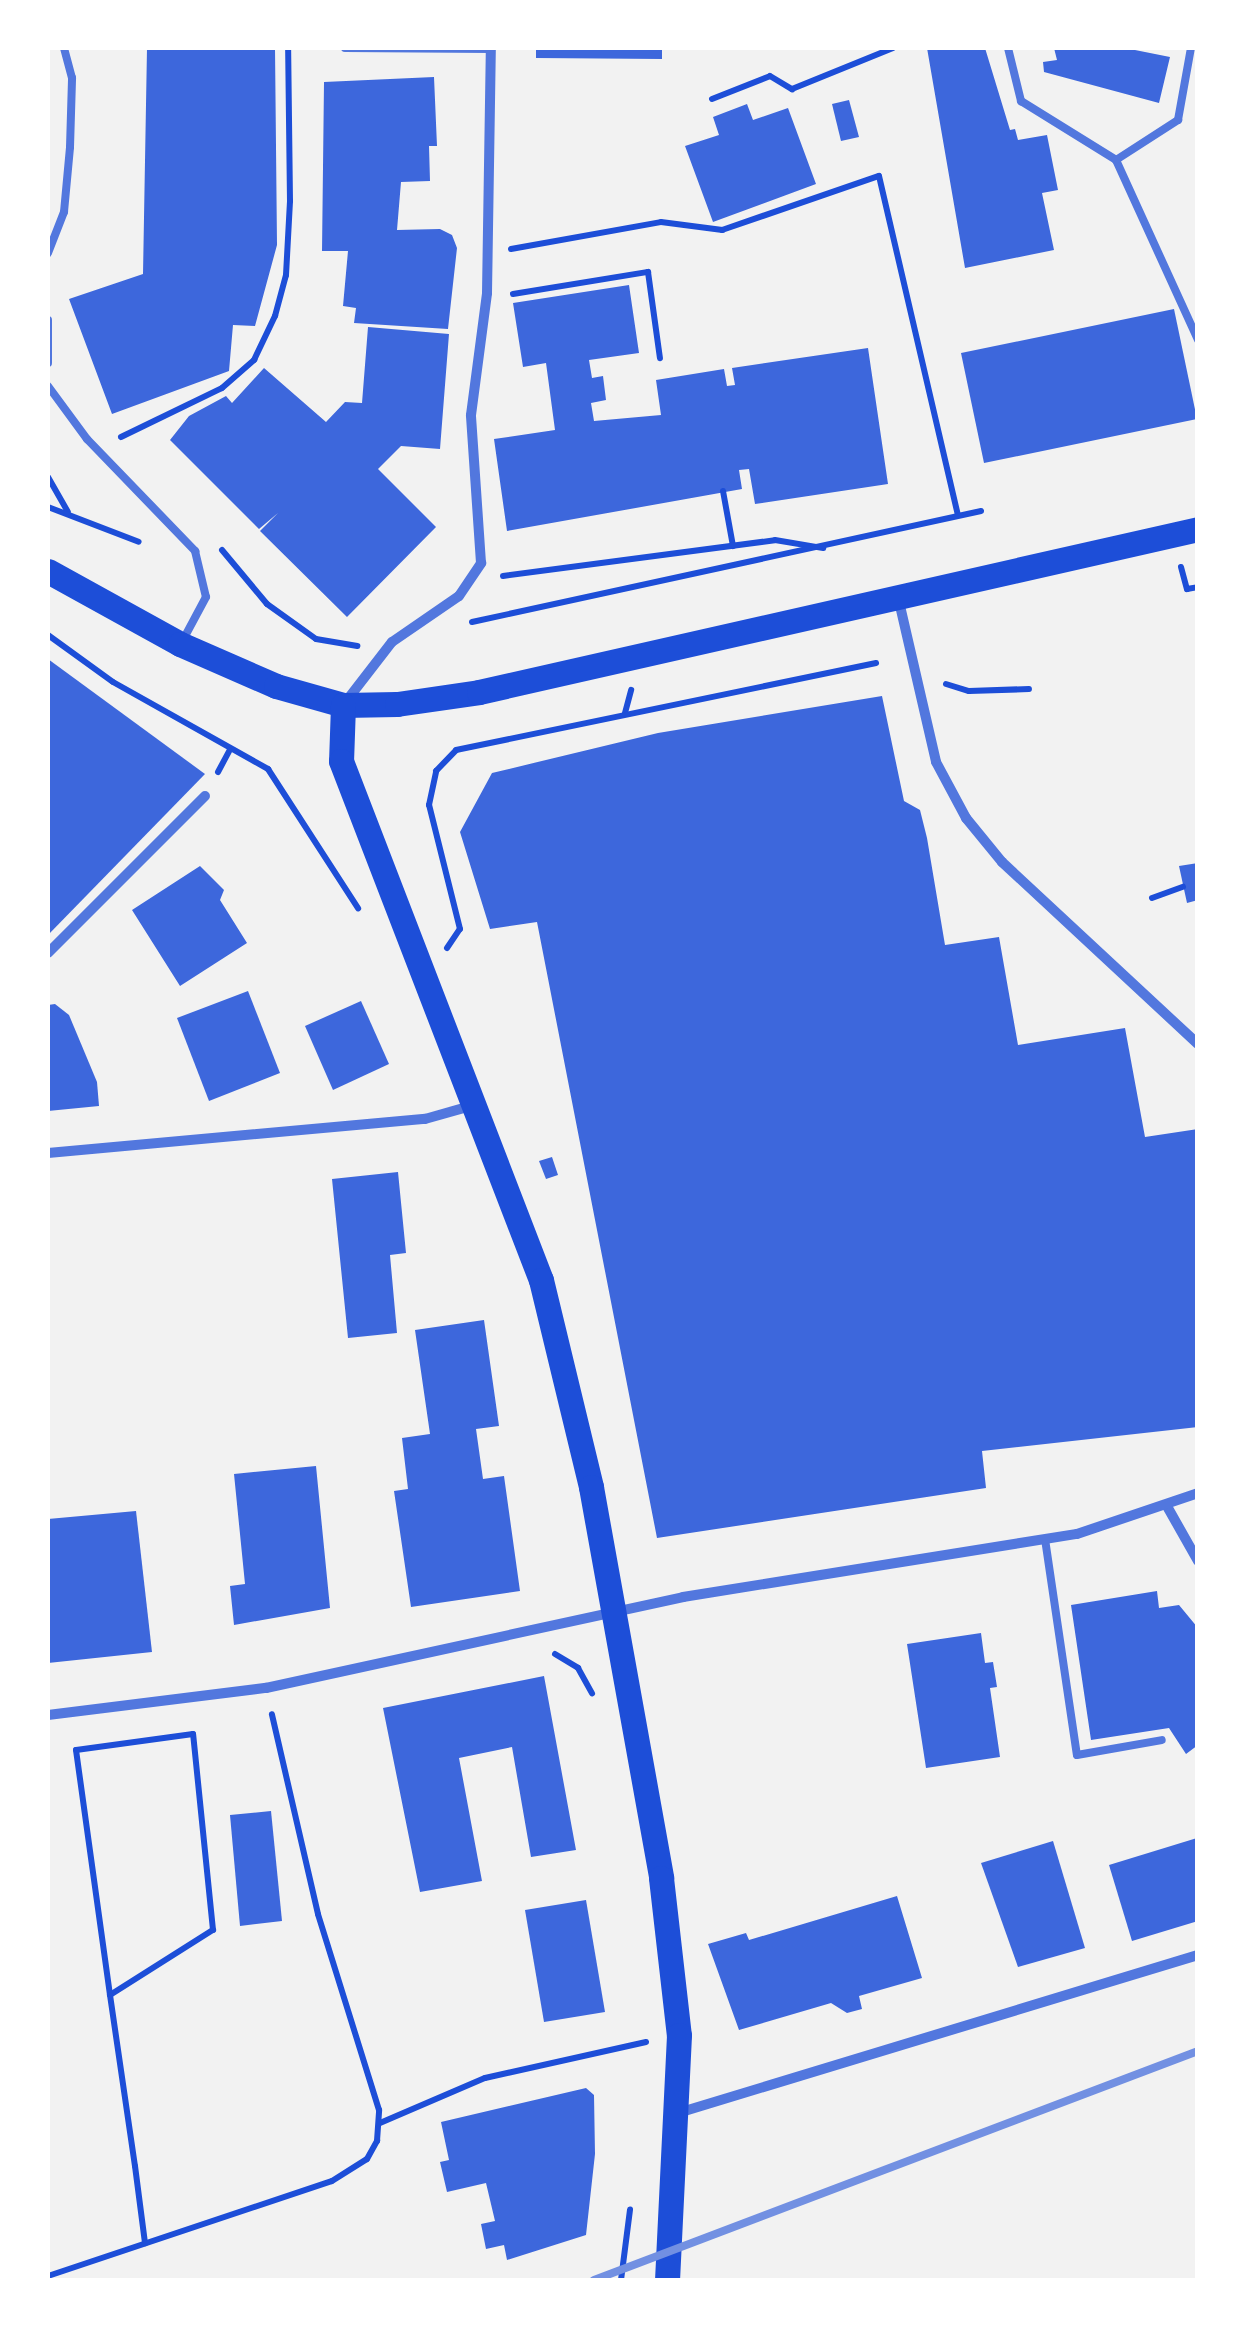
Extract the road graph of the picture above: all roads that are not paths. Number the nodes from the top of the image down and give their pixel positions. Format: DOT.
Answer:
graph roads {
  1 [pos="64,48"];
  2 [pos="345,48"];
  3 [pos="491,48"];
  4 [pos="1008,48"];
  5 [pos="1191,48"];
  6 [pos="1116,160"];
  7 [pos="48,254"];
  8 [pos="48,320"];
  9 [pos="1198,340"];
  10 [pos="48,364"];
  11 [pos="48,386"];
  12 [pos="1198,529"];
  13 [pos="48,571"];
  14 [pos="898,596"];
  15 [pos="180,644"];
  16 [pos="343,705"];
  17 [pos="205,796"];
  18 [pos="48,954"];
  19 [pos="1198,1044"];
  20 [pos="472,1106"];
  21 [pos="48,1153"];
  22 [pos="1198,1493"];
  23 [pos="1168,1508"];
  24 [pos="1045,1538"];
  25 [pos="1198,1561"];
  26 [pos="612,1611"];
  27 [pos="48,1715"];
  28 [pos="1162,1740"];
  29 [pos="1198,1955"];
  30 [pos="678,2112"];
  31 [pos="667,2280"];
  1 -- 7 [label="lane"];
  2 -- 3 [label="lane"];
  3 -- 16 [label="street"];
  4 -- 6 [label="lane"];
  5 -- 6 [label="lane"];
  6 -- 9 [label="lane"];
  8 -- 10 [label="lane"];
  11 -- 15 [label="lane"];
  12 -- 14 [label="main road"];
  13 -- 15 [label="main road"];
  14 -- 16 [label="main road"];
  14 -- 19 [label="street"];
  15 -- 16 [label="main road"];
  16 -- 20 [label="main road"];
  17 -- 18 [label="street"];
  20 -- 21 [label="street"];
  20 -- 26 [label="main road"];
  22 -- 23 [label="street"];
  23 -- 24 [label="street"];
  23 -- 25 [label="street"];
  24 -- 26 [label="street"];
  24 -- 28 [label="lane"];
  26 -- 27 [label="street"];
  26 -- 30 [label="main road"];
  29 -- 30 [label="street"];
  30 -- 31 [label="main road"];
}
